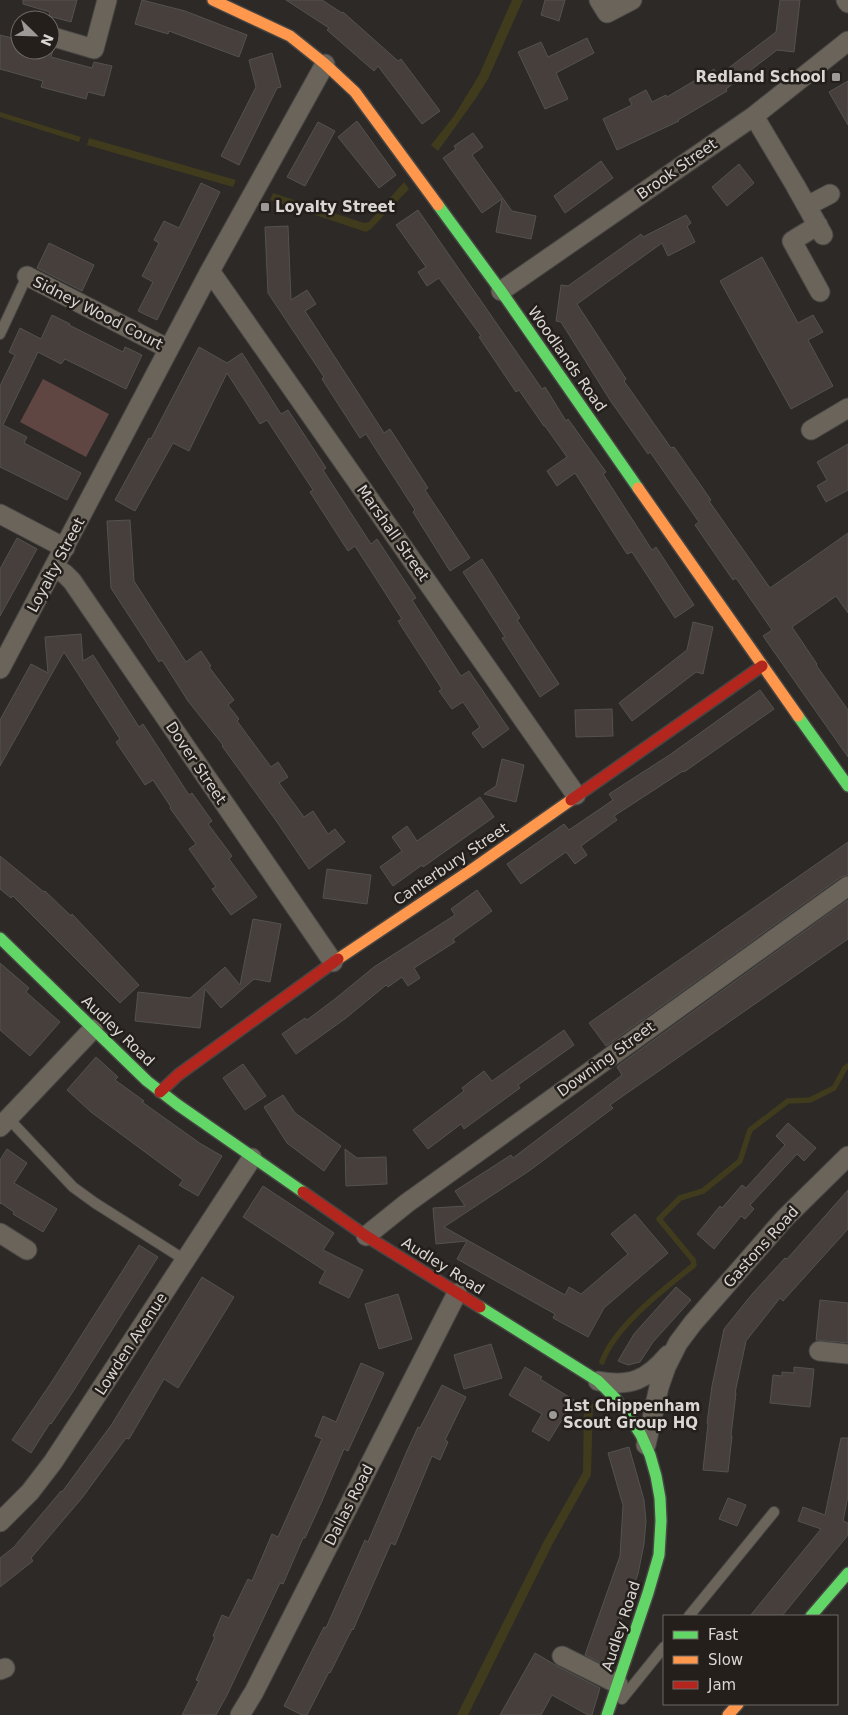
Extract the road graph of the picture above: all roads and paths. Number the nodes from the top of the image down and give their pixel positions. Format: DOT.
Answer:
graph roads {
  1 [pos="107,0"];
  2 [pos="213,0"];
  3 [pos="600,0"];
  4 [pos="632,0"];
  5 [pos="60,39"];
  6 [pos="848,41"];
  7 [pos="325,64"];
  8 [pos="754,116"];
  9 [pos="830,194"];
  10 [pos="808,206"];
  11 [pos="210,271"];
  12 [pos="27,276"];
  13 [pos="502,291"];
  14 [pos="820,292"];
  15 [pos="0,334"];
  16 [pos="169,349"];
  17 [pos="848,408"];
  18 [pos="811,430"];
  19 [pos="0,514"];
  20 [pos="65,548"];
  21 [pos="55,568"];
  22 [pos="762,666"];
  23 [pos="0,669"];
  24 [pos="848,786"];
  25 [pos="576,795"];
  26 [pos="848,886"];
  27 [pos="0,938"];
  28 [pos="333,962"];
  29 [pos="94,1029"];
  30 [pos="160,1092"];
  31 [pos="4,1122"];
  32 [pos="848,1156"];
  33 [pos="252,1158"];
  34 [pos="0,1233"];
  35 [pos="366,1236"];
  36 [pos="27,1250"];
  37 [pos="185,1260"];
  38 [pos="457,1293"];
  39 [pos="678,1343"];
  40 [pos="819,1351"];
  41 [pos="848,1354"];
  42 [pos="598,1381"];
  43 [pos="646,1445"];
  44 [pos="774,1512"];
  45 [pos="0,1522"];
  46 [pos="848,1573"];
  47 [pos="690,1615"];
  48 [pos="813,1615"];
  49 [pos="663,1648"];
  50 [pos="562,1656"];
  51 [pos="618,1684"];
  52 [pos="737,1705"];
  53 [pos="240,1715"];
  54 [pos="608,1715"];
  55 [pos="728,1715"];
  1 -- 5 [label="street"];
  2 -- 7 [label="street, Woodlands Road"];
  3 -- 4 [label="street"];
  6 -- 8 [label="street, Brook Street"];
  7 -- 11 [label="street, Loyalty Street"];
  7 -- 13 [label="street, Woodlands Road"];
  8 -- 10 [label="street"];
  8 -- 13 [label="street, Brook Street"];
  9 -- 10 [label="street"];
  10 -- 14 [label="street"];
  11 -- 16 [label="street, Loyalty Street"];
  11 -- 25 [label="street, Marshall Street"];
  12 -- 15 [label="lane"];
  12 -- 16 [label="street, Sidney Wood Court"];
  13 -- 22 [label="street, Woodlands Road"];
  16 -- 20 [label="street, Loyalty Street"];
  17 -- 18 [label="street"];
  19 -- 20 [label="street"];
  20 -- 21 [label="street, Loyalty Street"];
  21 -- 23 [label="street, Loyalty Street"];
  21 -- 28 [label="street, Dover Street"];
  22 -- 24 [label="street, Woodlands Road"];
  22 -- 25 [label="street, Canterbury Street"];
  25 -- 28 [label="street, Canterbury Street"];
  26 -- 35 [label="street, Downing Street"];
  27 -- 29 [label="street, Audley Road"];
  28 -- 30 [label="street, Canterbury Street"];
  29 -- 30 [label="street, Audley Road"];
  29 -- 31 [label="street"];
  30 -- 33 [label="street, Audley Road"];
  31 -- 37 [label="lane"];
  32 -- 39 [label="street, Gastons Road"];
  33 -- 35 [label="street, Audley Road"];
  33 -- 37 [label="street, Lowden Avenue"];
  34 -- 36 [label="street"];
  35 -- 38 [label="street, Audley Road"];
  37 -- 45 [label="street, Lowden Avenue"];
  38 -- 42 [label="street, Audley Road"];
  38 -- 53 [label="street, Dallas Road"];
  39 -- 42 [label="street, Gastons Road"];
  39 -- 43 [label="street, Gastons Road"];
  40 -- 41 [label="street"];
  42 -- 43 [label="street, Audley Road"];
  43 -- 51 [label="street, Audley Road"];
  44 -- 47 [label="lane"];
  46 -- 48 [label="street"];
  49 -- 54 [label="lane"];
  50 -- 51 [label="street"];
  51 -- 54 [label="street, Audley Road"];
  52 -- 55 [label="street"];
}
